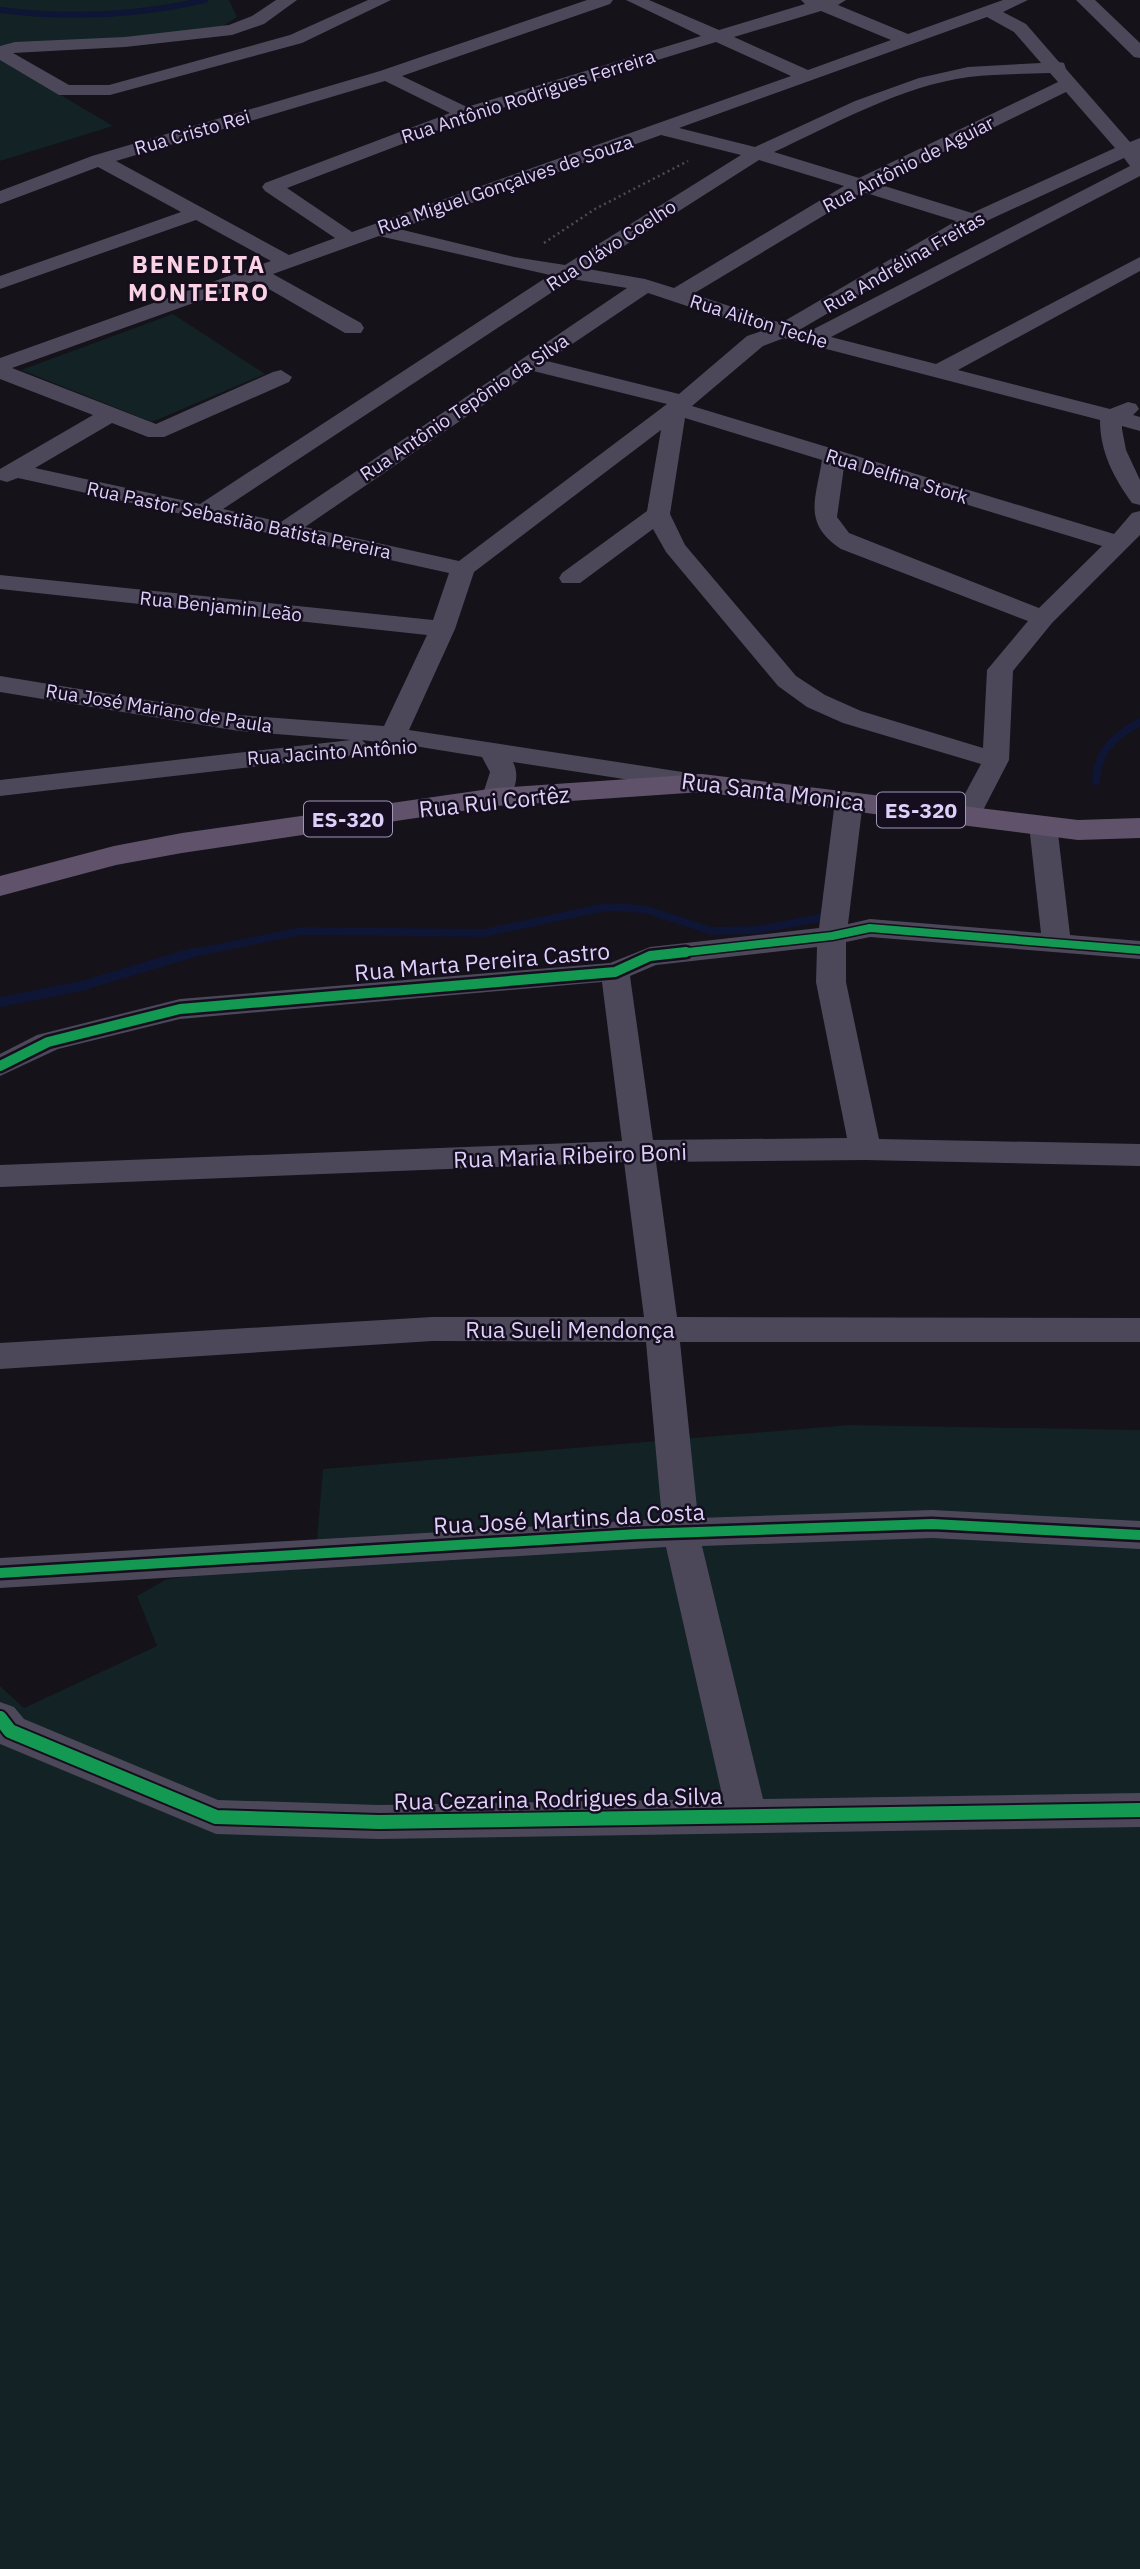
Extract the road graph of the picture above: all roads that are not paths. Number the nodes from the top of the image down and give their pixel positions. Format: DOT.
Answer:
graph roads {
  1 [pos="288,0"];
  2 [pos="382,0"];
  3 [pos="542,0"];
  4 [pos="604,0"];
  5 [pos="635,0"];
  6 [pos="1085,0"];
  7 [pos="823,2"];
  8 [pos="1005,3"];
  9 [pos="571,11"];
  10 [pos="715,36"];
  11 [pos="907,40"];
  12 [pos="0,52"];
  13 [pos="1140,53"];
  14 [pos="386,75"];
  15 [pos="1064,75"];
  16 [pos="807,76"];
  17 [pos="467,113"];
  18 [pos="660,130"];
  19 [pos="1133,147"];
  20 [pos="757,153"];
  21 [pos="99,160"];
  22 [pos="1140,167"];
  23 [pos="859,186"];
  24 [pos="0,198"];
  25 [pos="197,213"];
  26 [pos="972,220"];
  27 [pos="375,229"];
  28 [pos="349,239"];
  29 [pos="285,261"];
  30 [pos="1140,263"];
  31 [pos="569,272"];
  32 [pos="256,273"];
  33 [pos="0,284"];
  34 [pos="645,285"];
  35 [pos="676,295"];
  36 [pos="353,328"];
  37 [pos="783,331"];
  38 [pos="811,339"];
  39 [pos="527,363"];
  40 [pos="0,365"];
  41 [pos="0,371"];
  42 [pos="938,372"];
  43 [pos="281,377"];
  44 [pos="1140,402"];
  45 [pos="679,404"];
  46 [pos="111,414"];
  47 [pos="1111,418"];
  48 [pos="1140,424"];
  49 [pos="834,456"];
  50 [pos="8,475"];
  51 [pos="1140,498"];
  52 [pos="202,513"];
  53 [pos="658,514"];
  54 [pos="1140,521"];
  55 [pos="284,531"];
  56 [pos="1118,543"];
  57 [pos="463,569"];
  58 [pos="571,578"];
  59 [pos="0,582"];
  60 [pos="1043,618"];
  61 [pos="442,629"];
  62 [pos="8,693"];
  63 [pos="235,728"];
  64 [pos="384,742"];
  65 [pos="443,744"];
  66 [pos="489,750"];
  67 [pos="996,760"];
  68 [pos="222,761"];
  69 [pos="702,783"];
  70 [pos="0,788"];
  71 [pos="496,797"];
  72 [pos="849,801"];
  73 [pos="967,816"];
  74 [pos="1043,825"];
  75 [pos="1140,828"];
  76 [pos="0,886"];
  77 [pos="832,936"];
  78 [pos="1056,942"];
  79 [pos="1140,950"];
  80 [pos="615,972"];
  81 [pos="0,1066"];
  82 [pos="865,1149"];
  83 [pos="637,1151"];
  84 [pos="1140,1155"];
  85 [pos="0,1176"];
  86 [pos="662,1329"];
  87 [pos="1140,1330"];
  88 [pos="0,1356"];
  89 [pos="681,1533"];
  90 [pos="1140,1535"];
  91 [pos="0,1573"];
  92 [pos="0,1718"];
  93 [pos="1140,1810"];
  94 [pos="747,1816"];
  1 -- 12 [label="street"];
  2 -- 12 [label="street"];
  3 -- 9 [label="street"];
  4 -- 9 [label="street, Rua Cristo Rei"];
  5 -- 10 [label="street"];
  6 -- 13 [label="street"];
  7 -- 10 [label="street, Rua Antônio Rodrigues Ferreira"];
  7 -- 11 [label="street"];
  8 -- 11 [label="street, Rua Miguel Gonçalves de Souza"];
  8 -- 15 [label="street"];
  9 -- 14 [label="street, Rua Cristo Rei"];
  10 -- 16 [label="street"];
  10 -- 17 [label="street, Rua Antônio Rodrigues Ferreira"];
  11 -- 16 [label="street, Rua Miguel Gonçalves de Souza"];
  14 -- 17 [label="street"];
  14 -- 21 [label="street, Rua Cristo Rei"];
  15 -- 19 [label="street"];
  15 -- 20 [label="street, Rua Olávo Coelho"];
  15 -- 23 [label="street, Rua Antônio de Aguiar"];
  16 -- 18 [label="street, Rua Miguel Gonçalves de Souza"];
  17 -- 28 [label="street, Rua Antônio Rodrigues Ferreira"];
  18 -- 20 [label="street"];
  18 -- 27 [label="street, Rua Miguel Gonçalves de Souza"];
  19 -- 22 [label="street"];
  19 -- 26 [label="street, Rua Andrélina Freitas"];
  20 -- 23 [label="street"];
  20 -- 31 [label="street, Rua Olávo Coelho"];
  21 -- 24 [label="street, Rua Cristo Rei"];
  21 -- 25 [label="street"];
  22 -- 38 [label="street, Rua Andrélina Freitas"];
  23 -- 26 [label="street"];
  23 -- 35 [label="street, Rua Antônio de Aguiar"];
  25 -- 29 [label="street"];
  25 -- 33 [label="street"];
  26 -- 37 [label="street, Rua Andrélina Freitas"];
  27 -- 28 [label="street, Rua Miguel Gonçalves de Souza"];
  27 -- 31 [label="street, Rua Ailton Teche"];
  28 -- 29 [label="street, Rua Miguel Gonçalves de Souza"];
  29 -- 32 [label="street, Rua Miguel Gonçalves de Souza"];
  30 -- 42 [label="street"];
  31 -- 34 [label="street, Rua Ailton Teche"];
  31 -- 52 [label="street, Rua Olávo Coelho"];
  32 -- 36 [label="street"];
  32 -- 40 [label="street, Rua Miguel Gonçalves de Souza"];
  34 -- 35 [label="street, Rua Ailton Teche"];
  34 -- 39 [label="street, Rua Antônio Tepônio da Silva"];
  35 -- 37 [label="street, Rua Ailton Teche"];
  37 -- 38 [label="street, Rua Ailton Teche"];
  37 -- 45 [label="street, Rua Andrélina Freitas"];
  38 -- 42 [label="street, Rua Ailton Teche"];
  39 -- 45 [label="street"];
  39 -- 55 [label="street, Rua Antônio Tepônio da Silva"];
  41 -- 46 [label="street"];
  42 -- 47 [label="street, Rua Ailton Teche"];
  43 -- 46 [label="street"];
  44 -- 47 [label="street"];
  45 -- 49 [label="street, Rua Delfina Stork"];
  45 -- 53 [label="street"];
  45 -- 57 [label="street, Rua Andrélina Freitas"];
  46 -- 50 [label="street"];
  47 -- 48 [label="street, Rua Ailton Teche"];
  47 -- 51 [label="street"];
  49 -- 56 [label="street, Rua Delfina Stork"];
  49 -- 60 [label="street"];
  50 -- 52 [label="street, Rua Pastor Sebastião Batista Pereira"];
  52 -- 55 [label="street, Rua Pastor Sebastião Batista Pereira"];
  53 -- 58 [label="street"];
  53 -- 67 [label="street"];
  54 -- 56 [label="street"];
  55 -- 57 [label="street, Rua Pastor Sebastião Batista Pereira"];
  56 -- 60 [label="street"];
  57 -- 61 [label="street"];
  59 -- 61 [label="street, Rua Benjamin Leão"];
  60 -- 67 [label="street"];
  61 -- 64 [label="street"];
  62 -- 63 [label="street, Rua José Mariano de Paula"];
  63 -- 64 [label="street, Rua José Mariano de Paula"];
  63 -- 68 [label="street, Rua Jacinto Antônio"];
  64 -- 65 [label="street, Rua Jacinto Antônio"];
  64 -- 68 [label="street, Rua Jacinto Antônio"];
  65 -- 66 [label="street, Rua Santa Monica"];
  66 -- 69 [label="street, Rua Santa Monica"];
  66 -- 71 [label="street"];
  67 -- 73 [label="street"];
  68 -- 70 [label="street, Rua Jacinto Antônio"];
  69 -- 71 [label="main road, Rua Rui Cortêz / ES-320"];
  69 -- 72 [label="main road, Rua Santa Monica / ES-320"];
  71 -- 76 [label="main road, Rua Rui Cortêz / ES-320"];
  72 -- 73 [label="main road, Rua Santa Monica / ES-320"];
  72 -- 77 [label="street"];
  73 -- 74 [label="main road, Rua Santa Monica / ES-320"];
  74 -- 75 [label="main road, Rua Santa Monica / ES-320"];
  74 -- 78 [label="street"];
  77 -- 78 [label="street, Rua Marta Pereira Castro"];
  77 -- 80 [label="street, Rua Marta Pereira Castro"];
  77 -- 82 [label="street"];
  78 -- 79 [label="street, Rua Marta Pereira Castro"];
  80 -- 81 [label="street, Rua Marta Pereira Castro"];
  80 -- 83 [label="street"];
  82 -- 83 [label="street, Rua Maria Ribeiro Boni"];
  82 -- 84 [label="street, Rua Maria Ribeiro Boni"];
  83 -- 85 [label="street, Rua Maria Ribeiro Boni"];
  83 -- 86 [label="street"];
  86 -- 87 [label="street, Rua Sueli Mendonça"];
  86 -- 88 [label="street, Rua Sueli Mendonça"];
  86 -- 89 [label="street"];
  89 -- 90 [label="street, Rua José Martins da Costa"];
  89 -- 91 [label="street, Rua José Martins da Costa"];
  89 -- 94 [label="street"];
  92 -- 94 [label="street, Rua Cezarina Rodrigues da Silva"];
  93 -- 94 [label="street, Rua Cezarina Rodrigues da Silva"];
}
